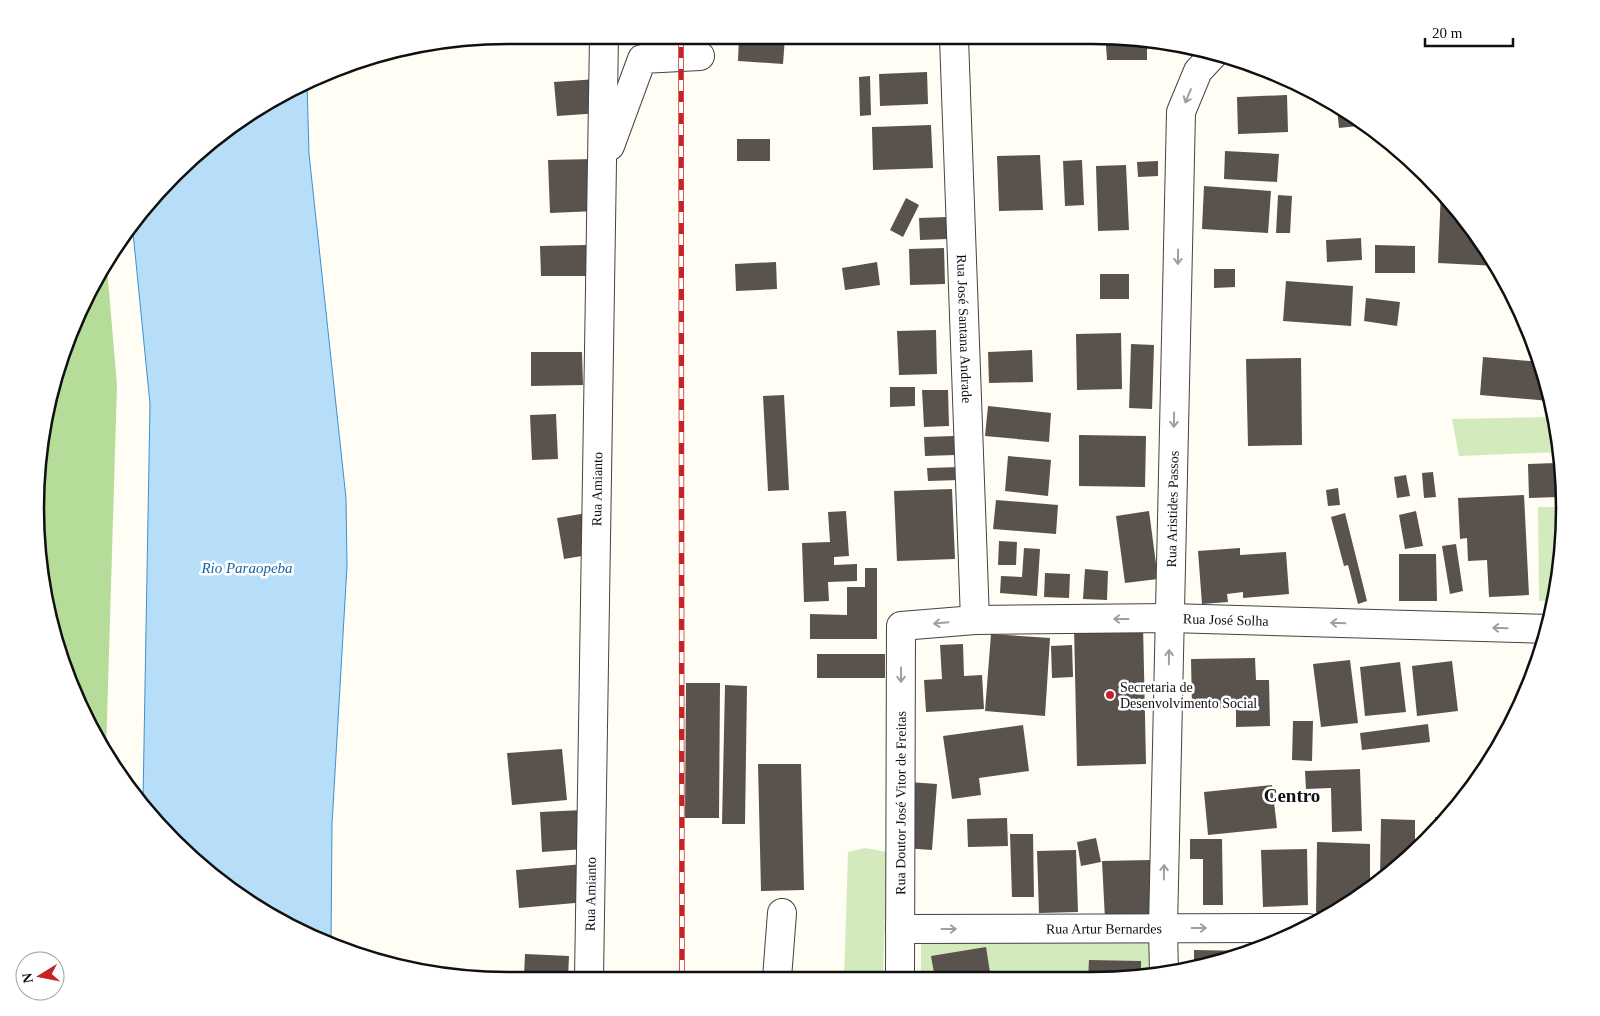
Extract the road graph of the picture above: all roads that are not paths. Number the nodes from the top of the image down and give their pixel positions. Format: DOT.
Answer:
graph roads {
  1 [pos="604,44"];
  2 [pos="954,44"];
  3 [pos="700,56"];
  4 [pos="1208,59"];
  5 [pos="602,166"];
  6 [pos="1170,618"];
  7 [pos="975,620"];
  8 [pos="901,626"];
  9 [pos="1540,629"];
  10 [pos="782,913"];
  11 [pos="1163,928"];
  12 [pos="1289,928"];
  13 [pos="900,929"];
  14 [pos="1164,966"];
  15 [pos="589,972"];
  16 [pos="777,972"];
  17 [pos="900,972"];
  1 -- 5 [label="street, Rua Amianto"];
  2 -- 7 [label="street, Rua José Santana Andrade"];
  3 -- 5 [label="street"];
  4 -- 6 [label="street, Rua Aristides Passos, one-way"];
  5 -- 15 [label="street, Rua Amianto"];
  6 -- 7 [label="street, Rua José Solha, one-way"];
  9 -- 6 [label="street, Rua José Solha, one-way"];
  11 -- 6 [label="street, Rua Aristides Passos, one-way"];
  7 -- 8 [label="street, Rua José Solha, one-way"];
  8 -- 13 [label="street, Rua Doutor José Vitor de Freitas, one-way"];
  10 -- 16 [label="street"];
  11 -- 12 [label="street, Rua Artur Bernardes, one-way"];
  13 -- 11 [label="street, Rua Artur Bernardes, one-way"];
  11 -- 14 [label="street, Rua Aristides Passos"];
  13 -- 17 [label="street, Rua Doutor José Vitor de Freitas"];
}
